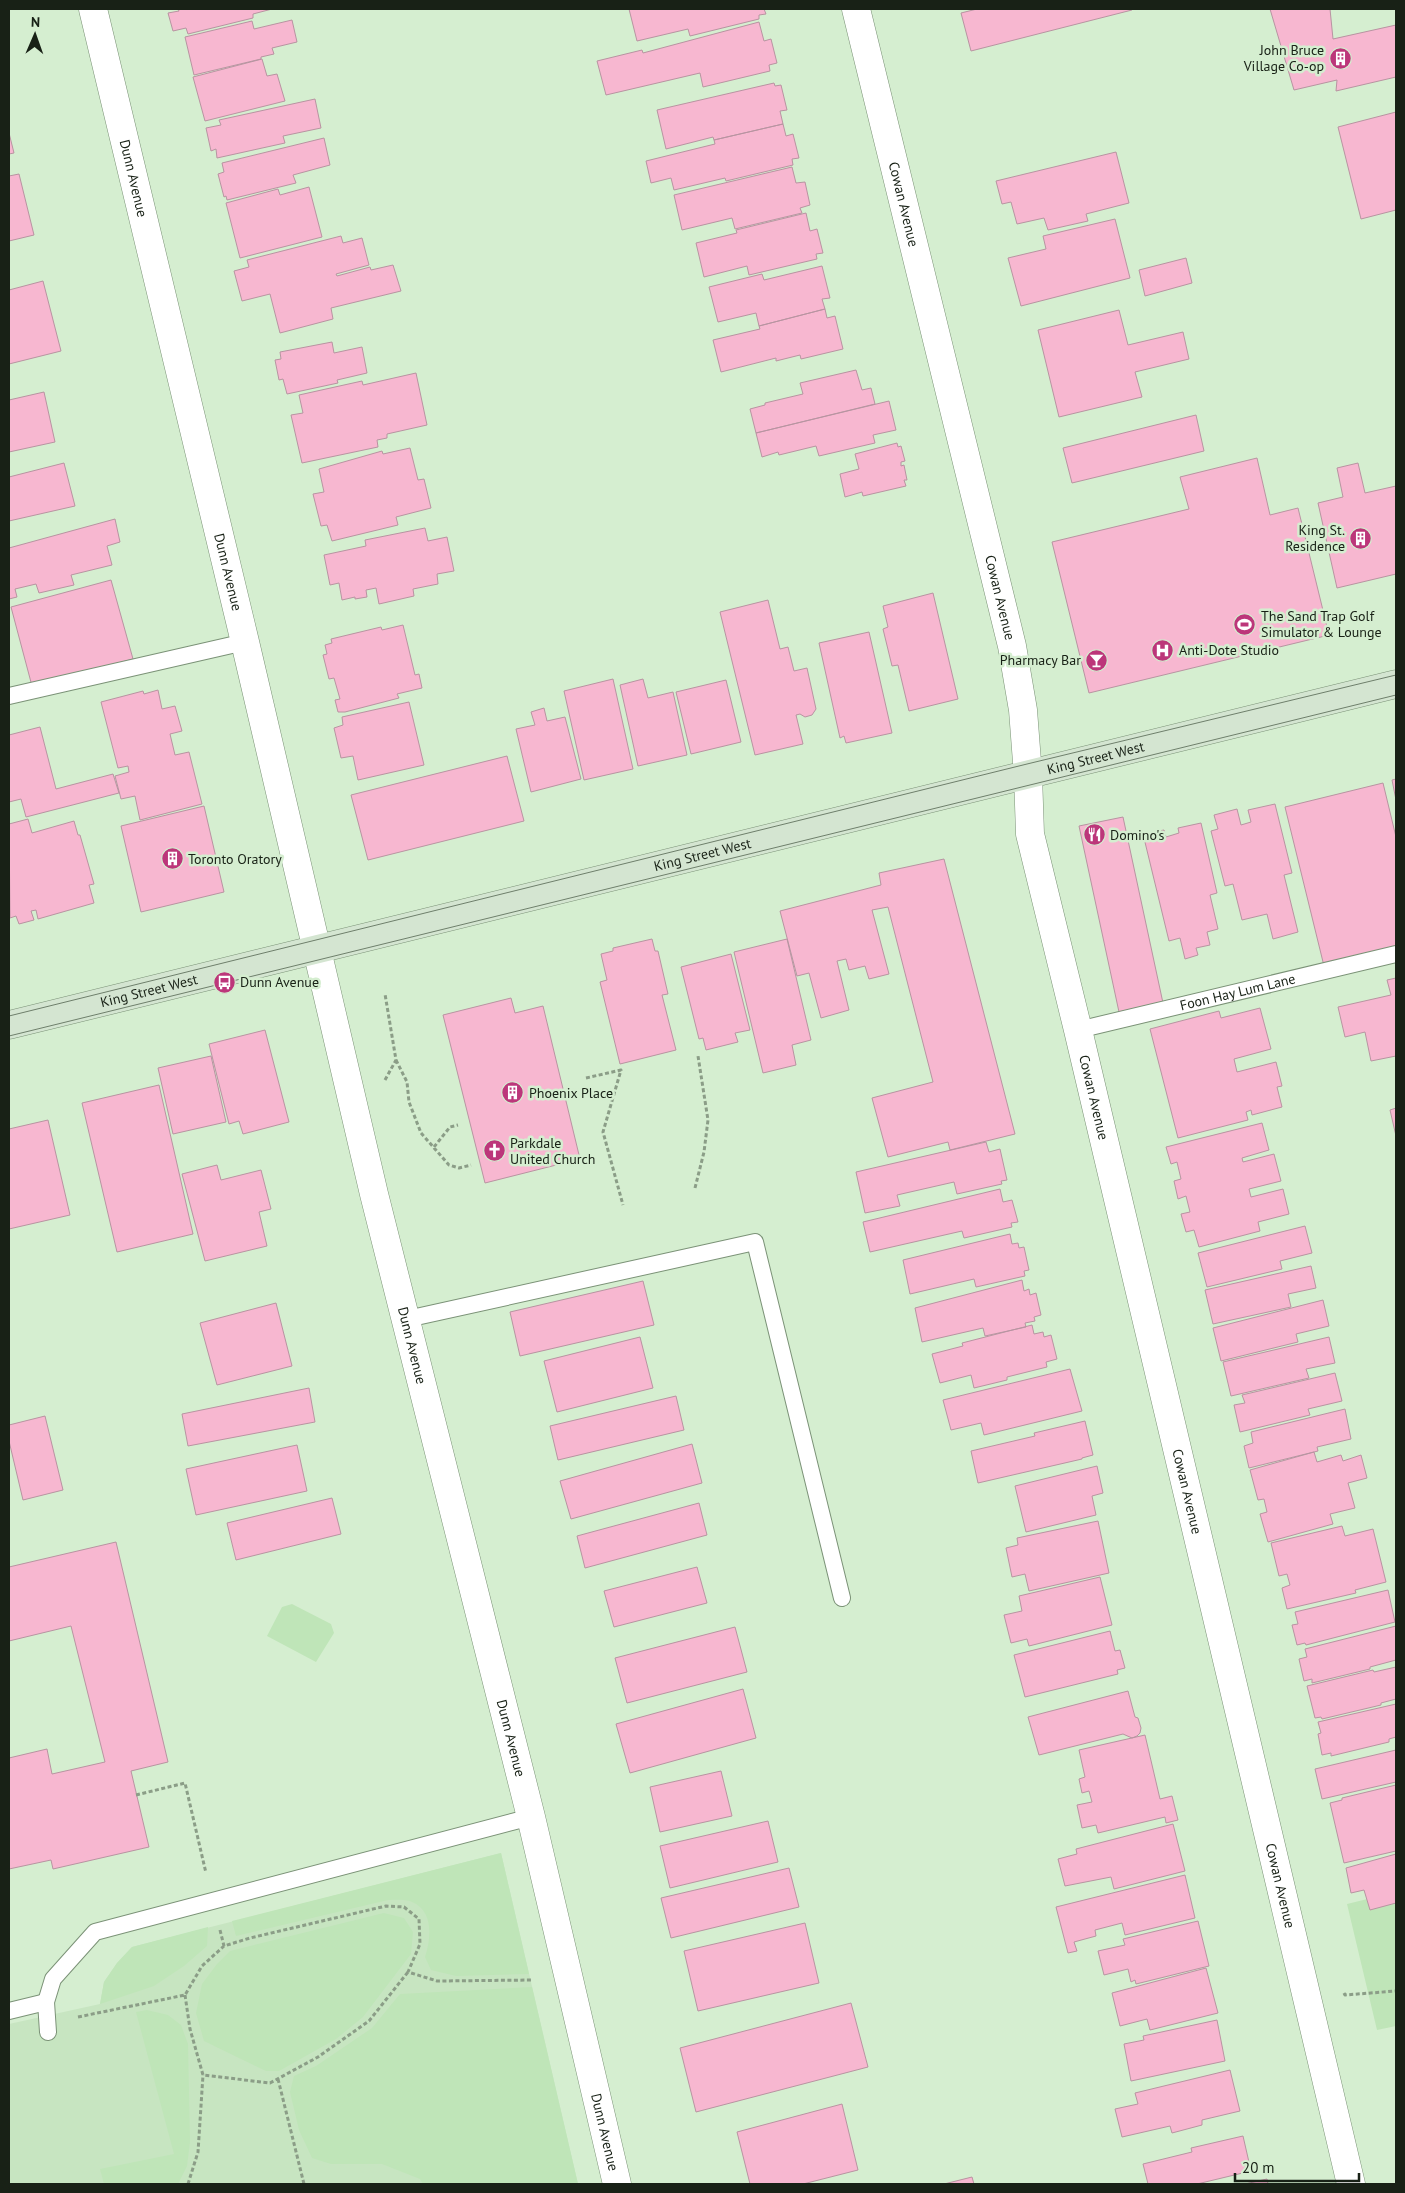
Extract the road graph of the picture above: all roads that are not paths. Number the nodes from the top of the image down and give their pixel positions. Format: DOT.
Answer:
graph roads {
  1 [pos="93,9"];
  2 [pos="856,9"];
  3 [pos="245,642"];
  4 [pos="1396,684"];
  5 [pos="9,696"];
  6 [pos="1028,775"];
  7 [pos="316,950"];
  8 [pos="1396,954"];
  9 [pos="9,1025"];
  10 [pos="1078,1030"];
  11 [pos="407,1319"];
  12 [pos="842,1598"];
  13 [pos="531,1817"];
  14 [pos="46,2002"];
  15 [pos="9,2011"];
  16 [pos="48,2032"];
  17 [pos="617,2184"];
  18 [pos="1351,2184"];
  1 -- 3 [label="street, Dunn Avenue"];
  2 -- 6 [label="street, Cowan Avenue"];
  3 -- 5 [label="lane"];
  3 -- 7 [label="street, Dunn Avenue"];
  4 -- 6 [label="main road, King Street West"];
  6 -- 7 [label="main road, King Street West"];
  6 -- 10 [label="street, Cowan Avenue"];
  7 -- 9 [label="main road, King Street West"];
  7 -- 11 [label="street, Dunn Avenue"];
  8 -- 10 [label="lane, Foon Hay Lum Lane"];
  10 -- 18 [label="street, Cowan Avenue"];
  11 -- 12 [label="lane"];
  11 -- 13 [label="street, Dunn Avenue"];
  13 -- 14 [label="lane"];
  13 -- 17 [label="street, Dunn Avenue"];
  14 -- 15 [label="lane"];
  14 -- 16 [label="lane"];
}
